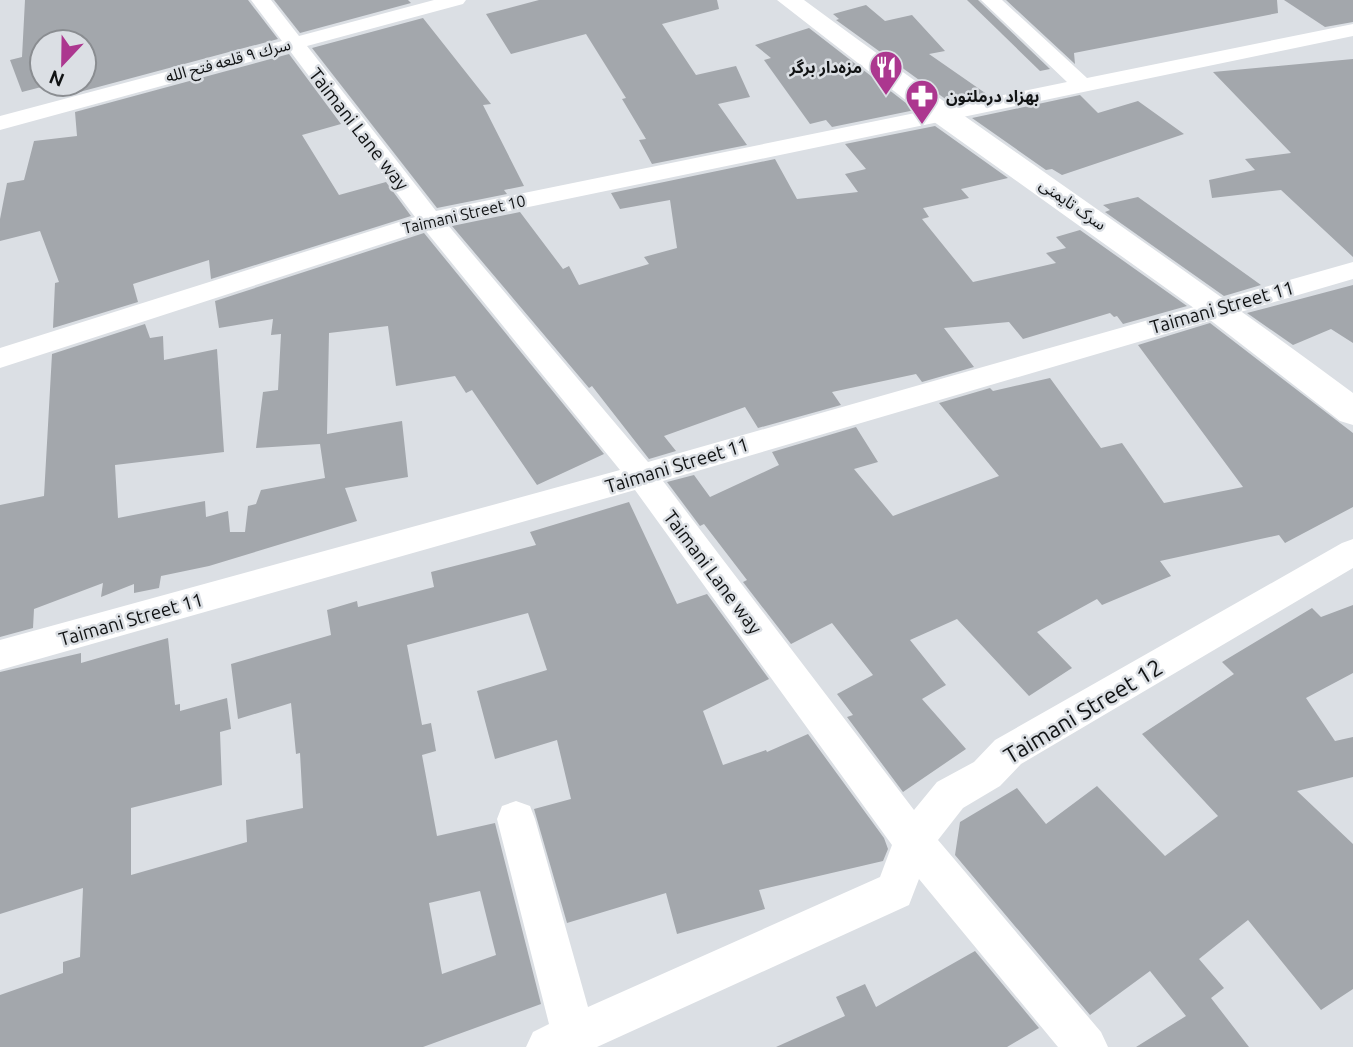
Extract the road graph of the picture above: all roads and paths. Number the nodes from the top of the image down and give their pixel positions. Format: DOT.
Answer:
graph roads {
  1 [pos="261,0"];
  2 [pos="456,0"];
  3 [pos="789,0"];
  4 [pos="991,0"];
  5 [pos="1353,30"];
  6 [pos="292,43"];
  7 [pos="1082,85"];
  8 [pos="940,113"];
  9 [pos="0,123"];
  10 [pos="430,219"];
  11 [pos="1353,270"];
  12 [pos="1217,307"];
  13 [pos="0,358"];
  14 [pos="1353,412"];
  15 [pos="642,476"];
  16 [pos="1353,552"];
  17 [pos="0,655"];
  18 [pos="516,819"];
  19 [pos="913,841"];
  20 [pos="561,1042"];
  21 [pos="1086,1047"];
  1 -- 6 [label="street, Taimani Lane way"];
  2 -- 6 [label="street, سرك ٩ قلعه فتح الله"];
  3 -- 8 [label="main road, سرک تایمنی"];
  4 -- 7 [label="street"];
  5 -- 7 [label="street, Taimani Street 10"];
  6 -- 9 [label="street, سرك ٩ قلعه فتح الله"];
  6 -- 10 [label="street, Taimani Lane way"];
  7 -- 8 [label="street, Taimani Street 10"];
  8 -- 10 [label="street, Taimani Street 10"];
  8 -- 12 [label="main road, سرک تایمنی"];
  10 -- 13 [label="street, Taimani Street 10"];
  10 -- 15 [label="street, Taimani Lane way"];
  11 -- 12 [label="street, Taimani Street 11"];
  12 -- 14 [label="main road, سرک تایمنی"];
  12 -- 15 [label="street, Taimani Street 11"];
  15 -- 17 [label="street, Taimani Street 11"];
  15 -- 19 [label="street, Taimani Lane way"];
  16 -- 19 [label="street, Taimani Street 12"];
  18 -- 20 [label="street"];
  19 -- 20 [label="street, Taimani Street 12"];
  19 -- 21 [label="street, Taimani Lane way"];
}
